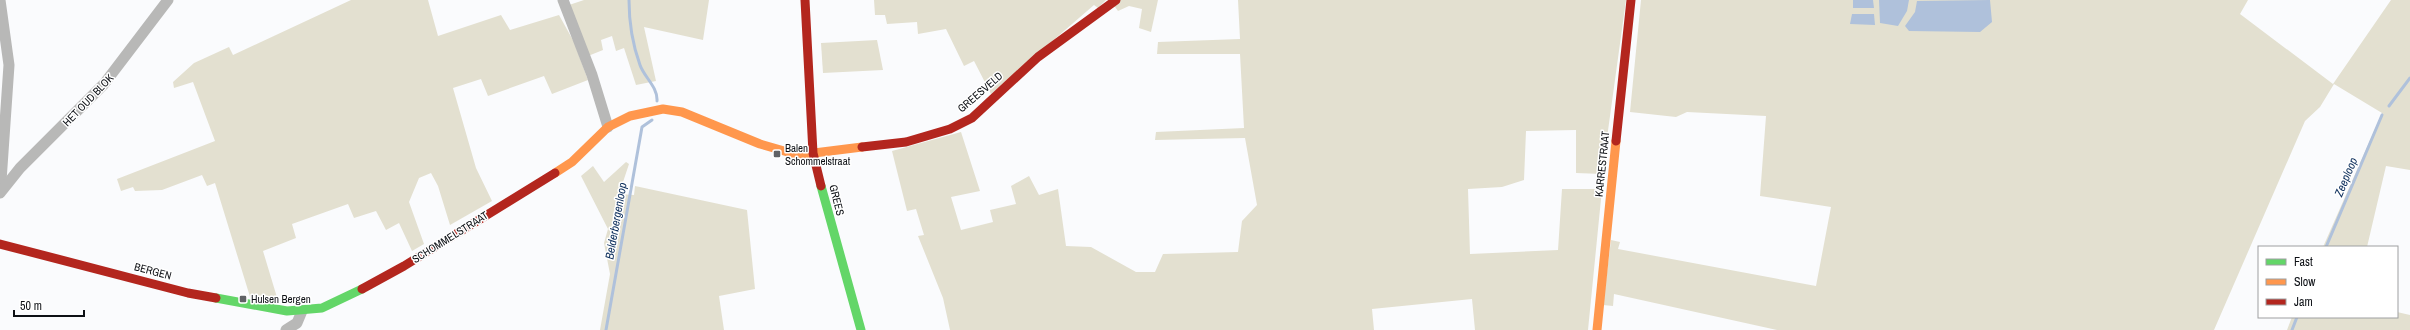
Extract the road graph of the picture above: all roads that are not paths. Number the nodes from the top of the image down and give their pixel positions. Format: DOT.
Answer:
graph roads {
  1 [pos="0,0"];
  2 [pos="168,0"];
  3 [pos="562,0"];
  4 [pos="805,0"];
  5 [pos="1116,0"];
  6 [pos="1632,0"];
  7 [pos="608,127"];
  8 [pos="813,153"];
  9 [pos="2,190"];
  10 [pos="0,244"];
  11 [pos="302,311"];
  12 [pos="286,330"];
  13 [pos="861,330"];
  14 [pos="1597,330"];
  1 -- 9 [label="street"];
  2 -- 9 [label="street, HET OUD BLOK"];
  3 -- 7 [label="street"];
  4 -- 8 [label="street, GREES"];
  5 -- 8 [label="street, GREESVELD"];
  6 -- 14 [label="street, KARRESTRAAT"];
  7 -- 8 [label="street, SCHOMMELSTRAAT"];
  7 -- 11 [label="street, SCHOMMELSTRAAT"];
  8 -- 13 [label="street, GREES"];
  10 -- 11 [label="street, BERGEN"];
  11 -- 12 [label="street"];
}
